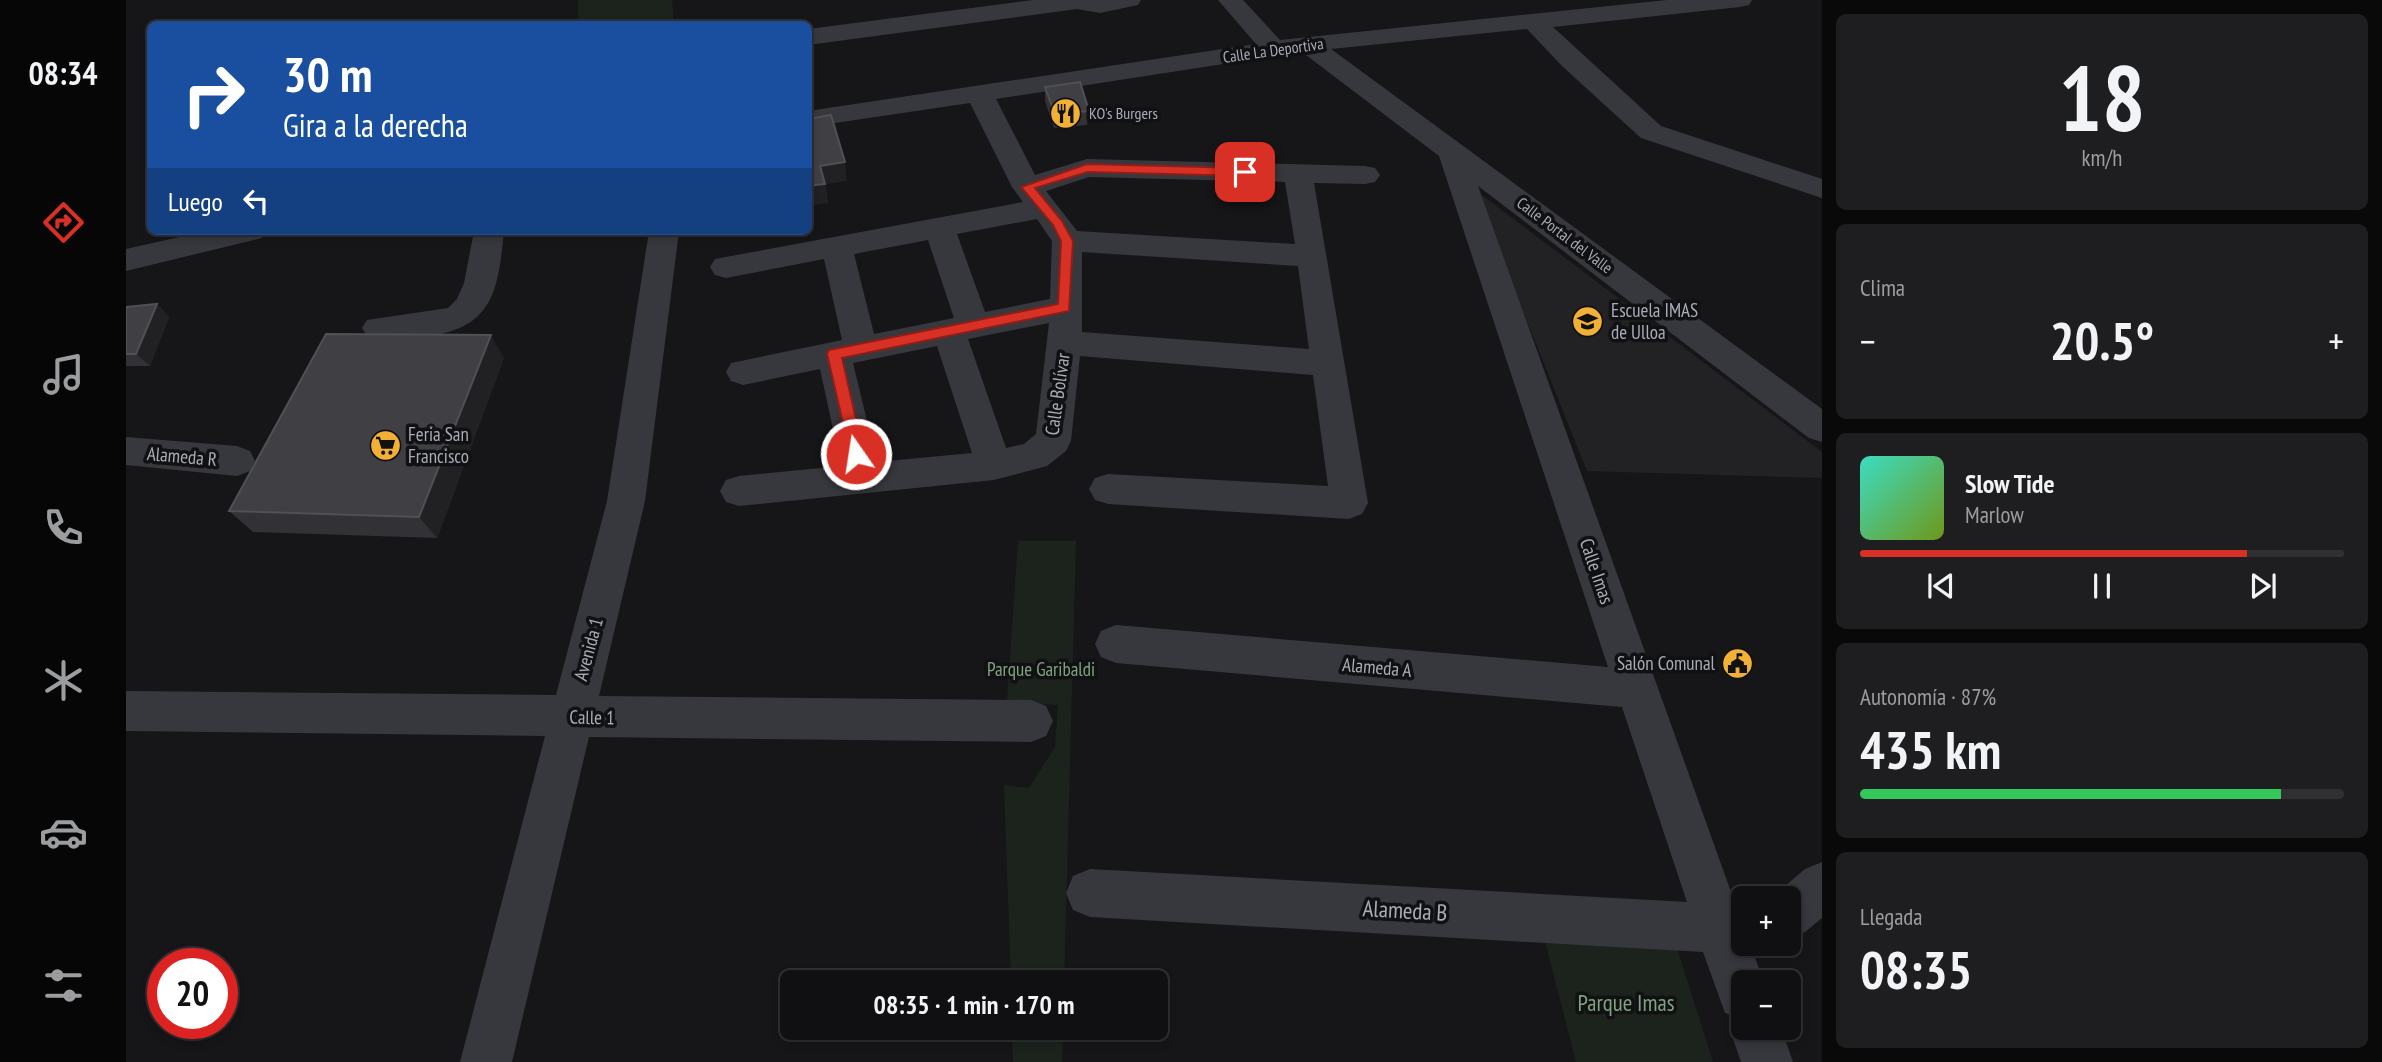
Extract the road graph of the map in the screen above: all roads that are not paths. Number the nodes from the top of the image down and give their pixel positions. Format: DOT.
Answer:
graph roads {
  1 [pos="1129,0"];
  2 [pos="1230,0"];
  3 [pos="1740,0"];
  4 [pos="1072,1"];
  5 [pos="1533,21"];
  6 [pos="812,36"];
  7 [pos="1307,44"];
  8 [pos="1274,49"];
  9 [pos="979,93"];
  10 [pos="812,119"];
  11 [pos="1450,148"];
  12 [pos="1298,173"];
  13 [pos="1365,175"];
  14 [pos="1822,189"];
  15 [pos="1036,198"];
  16 [pos="939,228"];
  17 [pos="234,235"];
  18 [pos="488,235"];
  19 [pos="663,235"];
  20 [pos="1067,241"];
  21 [pos="837,247"];
  22 [pos="1312,256"];
  23 [pos="126,260"];
  24 [pos="726,267"];
  25 [pos="1065,308"];
  26 [pos="379,328"];
  27 [pos="961,329"];
  28 [pos="1065,343"];
  29 [pos="847,351"];
  30 [pos="1327,363"];
  31 [pos="743,372"];
  32 [pos="1822,428"];
  33 [pos="126,451"];
  34 [pos="237,461"];
  35 [pos="994,466"];
  36 [pos="862,479"];
  37 [pos="1108,489"];
  38 [pos="739,491"];
  39 [pos="1116,645"];
  40 [pos="1638,689"];
  41 [pos="139,711"];
  42 [pos="570,717"];
  43 [pos="1031,721"];
  44 [pos="1822,886"];
  45 [pos="1090,893"];
  46 [pos="1801,904"];
  47 [pos="1731,928"];
  48 [pos="1759,1040"];
  49 [pos="486,1062"];
  50 [pos="1767,1062"];
  1 -- 4 [label="street"];
  2 -- 8 [label="street"];
  3 -- 5 [label="street, Calle La Deportiva"];
  4 -- 6 [label="street"];
  5 -- 7 [label="street, Calle La Deportiva"];
  5 -- 14 [label="street"];
  7 -- 8 [label="street, Calle La Deportiva"];
  7 -- 11 [label="street, Calle Portal del Valle"];
  8 -- 9 [label="street, Calle La Deportiva"];
  9 -- 10 [label="street, Calle La Deportiva"];
  9 -- 15 [label="street"];
  11 -- 32 [label="street, Calle Portal del Valle"];
  11 -- 40 [label="street, Calle Imas"];
  12 -- 13 [label="street"];
  12 -- 15 [label="street"];
  12 -- 22 [label="street"];
  15 -- 16 [label="street"];
  15 -- 20 [label="street"];
  16 -- 21 [label="street"];
  16 -- 27 [label="street"];
  17 -- 23 [label="street"];
  18 -- 26 [label="street"];
  19 -- 42 [label="street, Avenida 1"];
  20 -- 22 [label="street"];
  20 -- 25 [label="street, Calle Bolívar"];
  21 -- 24 [label="street"];
  21 -- 29 [label="street"];
  22 -- 30 [label="street"];
  25 -- 27 [label="street"];
  25 -- 28 [label="street, Calle Bolívar"];
  27 -- 29 [label="street"];
  27 -- 35 [label="street"];
  28 -- 30 [label="street"];
  28 -- 35 [label="street, Calle Bolívar"];
  29 -- 31 [label="street"];
  29 -- 36 [label="street"];
  30 -- 37 [label="street"];
  33 -- 34 [label="street, Alameda R"];
  35 -- 36 [label="street, Calle Bolívar"];
  36 -- 38 [label="street, Calle Bolívar"];
  39 -- 40 [label="street, Alameda A"];
  40 -- 47 [label="street, Calle Imas"];
  41 -- 42 [label="street, Calle 1"];
  42 -- 43 [label="street, Calle 1"];
  42 -- 49 [label="street, Avenida 1"];
  44 -- 46 [label="street"];
  45 -- 47 [label="street, Alameda B"];
  48 -- 50 [label="street"];
}
